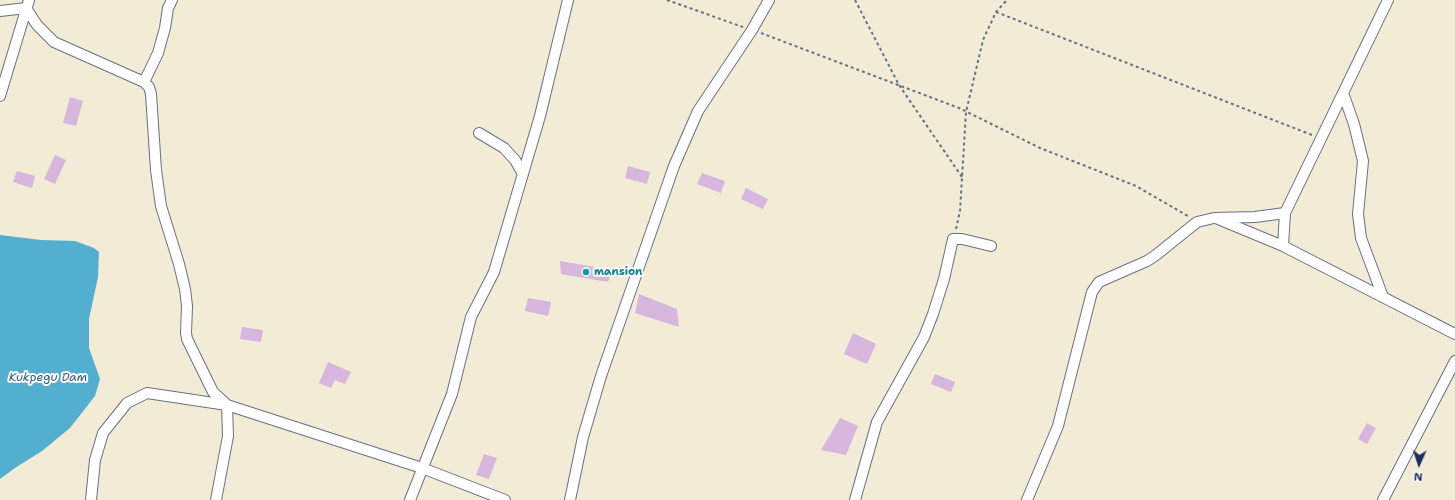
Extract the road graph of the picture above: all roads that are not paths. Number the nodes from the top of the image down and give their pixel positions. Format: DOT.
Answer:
graph roads {
  1 [pos="172,0"];
  2 [pos="568,0"];
  3 [pos="769,0"];
  4 [pos="1388,0"];
  5 [pos="27,4"];
  6 [pos="0,11"];
  7 [pos="144,82"];
  8 [pos="1343,92"];
  9 [pos="0,96"];
  10 [pos="479,133"];
  11 [pos="523,174"];
  12 [pos="1285,213"];
  13 [pos="1214,218"];
  14 [pos="991,246"];
  15 [pos="1284,246"];
  16 [pos="1383,297"];
  17 [pos="1455,334"];
  18 [pos="1455,361"];
  19 [pos="227,406"];
  20 [pos="422,468"];
  21 [pos="91,500"];
  22 [pos="216,500"];
  23 [pos="410,500"];
  24 [pos="505,500"];
  25 [pos="570,500"];
  26 [pos="856,500"];
  27 [pos="1027,500"];
  28 [pos="1383,500"];
  1 -- 7 [label="street"];
  2 -- 11 [label="street"];
  3 -- 25 [label="street"];
  4 -- 8 [label="street"];
  5 -- 6 [label="street"];
  5 -- 7 [label="street"];
  5 -- 9 [label="street"];
  7 -- 19 [label="street"];
  8 -- 12 [label="street"];
  8 -- 16 [label="street"];
  10 -- 11 [label="street"];
  11 -- 20 [label="street"];
  12 -- 13 [label="street"];
  12 -- 15 [label="street"];
  13 -- 15 [label="street"];
  13 -- 27 [label="street"];
  14 -- 26 [label="street"];
  15 -- 16 [label="street"];
  16 -- 17 [label="street"];
  18 -- 28 [label="street"];
  19 -- 20 [label="street"];
  19 -- 21 [label="street"];
  19 -- 22 [label="street"];
  20 -- 23 [label="street"];
  20 -- 24 [label="street"];
}
